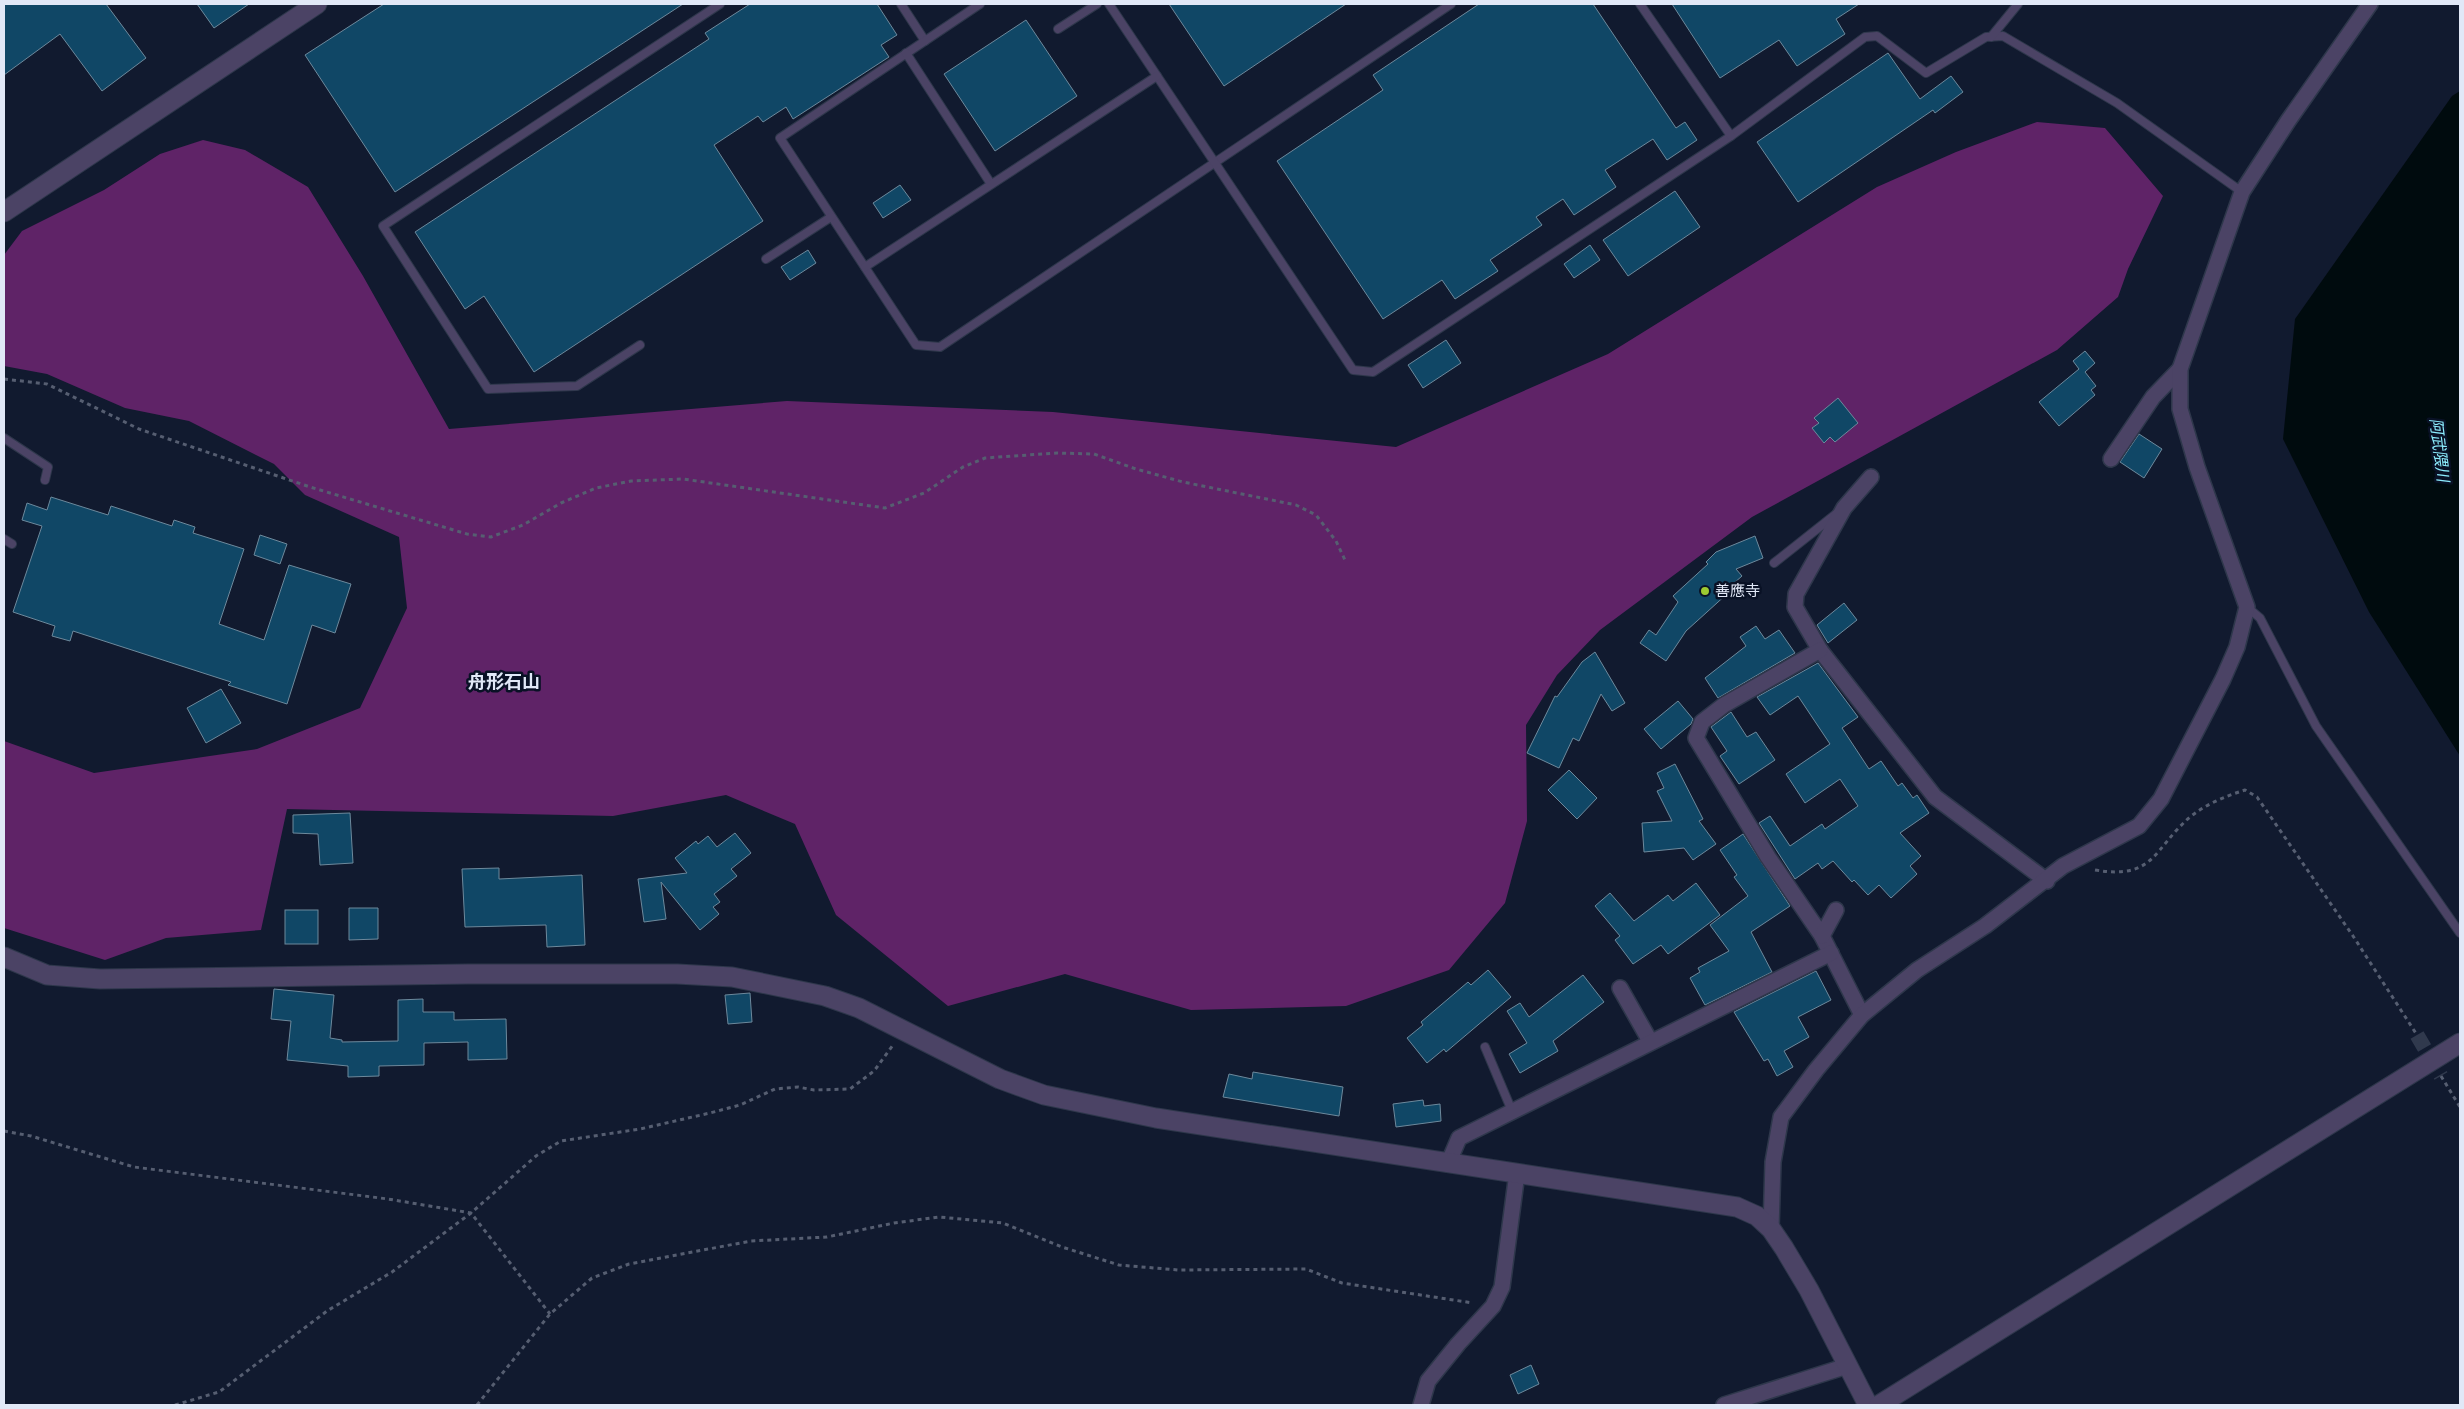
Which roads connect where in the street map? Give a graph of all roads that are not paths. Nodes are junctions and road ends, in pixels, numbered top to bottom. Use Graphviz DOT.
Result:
graph roads {
  1 [pos="317,4"];
  2 [pos="720,4"];
  3 [pos="901,4"];
  4 [pos="980,4"];
  5 [pos="1097,4"];
  6 [pos="1110,4"];
  7 [pos="1451,4"];
  8 [pos="1640,4"];
  9 [pos="2018,4"];
  10 [pos="2370,4"];
  11 [pos="1058,29"];
  12 [pos="1991,37"];
  13 [pos="925,41"];
  14 [pos="906,53"];
  15 [pos="1157,76"];
  16 [pos="1731,136"];
  17 [pos="1214,162"];
  18 [pos="991,184"];
  19 [pos="2242,192"];
  20 [pos="4,212"];
  21 [pos="831,217"];
  22 [pos="766,258"];
  23 [pos="865,267"];
  24 [pos="640,345"];
  25 [pos="2180,369"];
  26 [pos="4,438"];
  27 [pos="2111,458"];
  28 [pos="1871,477"];
  29 [pos="45,480"];
  30 [pos="1844,508"];
  31 [pos="4,539"];
  32 [pos="12,544"];
  33 [pos="1774,563"];
  34 [pos="2247,606"];
  35 [pos="1820,650"];
  36 [pos="2047,881"];
  37 [pos="1836,910"];
  38 [pos="2460,933"];
  39 [pos="1822,936"];
  40 [pos="1831,953"];
  41 [pos="4,957"];
  42 [pos="1620,988"];
  43 [pos="1862,1015"];
  44 [pos="1650,1041"];
  45 [pos="2460,1044"];
  46 [pos="1485,1048"];
  47 [pos="1512,1111"];
  48 [pos="1448,1164"];
  49 [pos="1517,1173"];
  50 [pos="1771,1229"];
  51 [pos="1847,1366"];
  52 [pos="1422,1405"];
  53 [pos="1724,1405"];
  54 [pos="1868,1405"];
  55 [pos="1879,1405"];
  1 -- 20 [label="street"];
  2 -- 24 [label="lane"];
  3 -- 13 [label="lane"];
  4 -- 13 [label="lane"];
  5 -- 11 [label="lane"];
  6 -- 15 [label="lane"];
  7 -- 17 [label="lane"];
  8 -- 16 [label="lane"];
  9 -- 12 [label="lane"];
  10 -- 19 [label="street"];
  12 -- 16 [label="lane"];
  12 -- 19 [label="lane"];
  13 -- 14 [label="lane"];
  14 -- 18 [label="lane"];
  14 -- 21 [label="lane"];
  15 -- 17 [label="lane"];
  15 -- 18 [label="lane"];
  16 -- 17 [label="lane"];
  17 -- 23 [label="lane"];
  18 -- 23 [label="lane"];
  19 -- 25 [label="street"];
  21 -- 22 [label="lane"];
  21 -- 23 [label="lane"];
  25 -- 27 [label="street"];
  25 -- 34 [label="street"];
  26 -- 29 [label="lane"];
  28 -- 30 [label="street"];
  30 -- 33 [label="lane"];
  30 -- 35 [label="street"];
  31 -- 32 [label="lane"];
  34 -- 36 [label="street"];
  34 -- 38 [label="lane"];
  35 -- 36 [label="street"];
  35 -- 39 [label="street"];
  36 -- 43 [label="street"];
  37 -- 39 [label="street"];
  39 -- 40 [label="street"];
  40 -- 43 [label="street"];
  40 -- 44 [label="street"];
  41 -- 48 [label="street"];
  42 -- 44 [label="street"];
  43 -- 50 [label="street"];
  44 -- 47 [label="street"];
  45 -- 55 [label="street"];
  46 -- 47 [label="lane"];
  47 -- 48 [label="street"];
  48 -- 49 [label="street"];
  49 -- 50 [label="street"];
  49 -- 52 [label="street"];
  50 -- 51 [label="street"];
  51 -- 53 [label="street"];
  51 -- 54 [label="street"];
}
